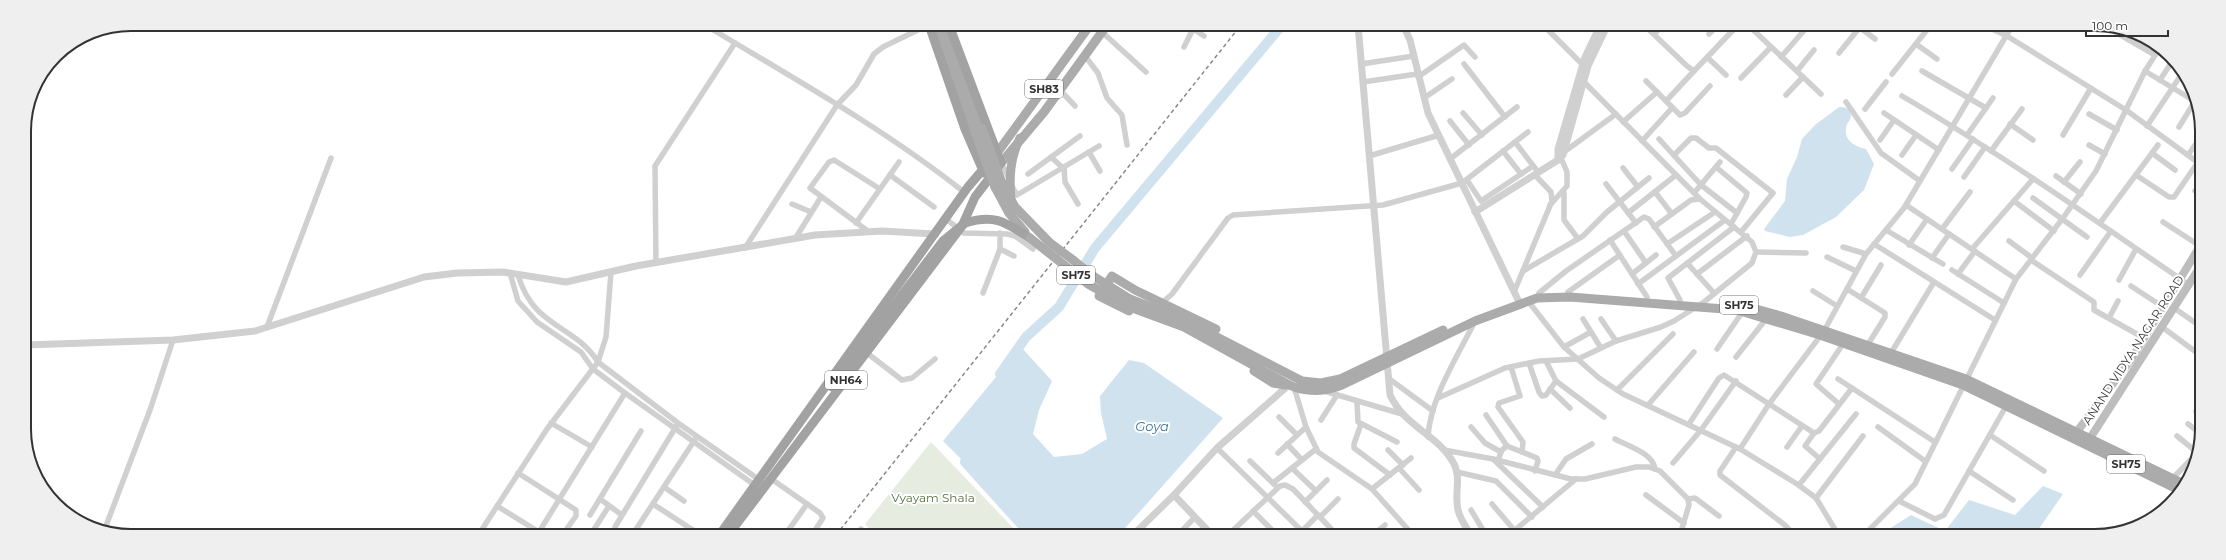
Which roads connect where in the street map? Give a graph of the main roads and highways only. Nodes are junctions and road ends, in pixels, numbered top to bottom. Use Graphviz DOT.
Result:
graph roads {
  1 [pos="931,31"];
  2 [pos="939,31"];
  3 [pos="946,31"];
  4 [pos="950,31"];
  5 [pos="1083,31"];
  6 [pos="1100,31"];
  7 [pos="1101,31"];
  8 [pos="979,130"];
  9 [pos="997,153"];
  10 [pos="1001,163"];
  11 [pos="982,169"];
  12 [pos="987,182"];
  13 [pos="1011,200"];
  14 [pos="1030,238"];
  15 [pos="2195,254"];
  16 [pos="2195,275"];
  17 [pos="1520,299"];
  18 [pos="1128,303"];
  19 [pos="1700,304"];
  20 [pos="1822,333"];
  21 [pos="1386,359"];
  22 [pos="1293,376"];
  23 [pos="1964,382"];
  24 [pos="1291,386"];
  25 [pos="2077,431"];
  26 [pos="2071,439"];
  27 [pos="2088,442"];
  28 [pos="796,445"];
  29 [pos="763,482"];
  30 [pos="2180,482"];
  31 [pos="2176,488"];
  32 [pos="724,529"];
  33 [pos="732,529"];
  1 -- 11 [label="highway"];
  2 -- 8 [label="main road, SH75"];
  3 -- 8 [label="main road, SH75"];
  4 -- 9 [label="highway"];
  5 -- 9 [label="main road, SH83"];
  6 -- 13 [label="main road, bridge"];
  7 -- 10 [label="main road, SH83"];
  8 -- 13 [label="main road, SH75, bridge"];
  8 -- 14 [label="main road, SH75, bridge"];
  9 -- 10 [label="highway"];
  9 -- 11 [label="highway, NH64"];
  10 -- 12 [label="highway, NH64"];
  11 -- 12 [label="highway"];
  11 -- 29 [label="highway, NH64"];
  12 -- 28 [label="highway, NH64"];
  13 -- 18 [label="main road, SH75, bridge"];
  14 -- 18 [label="main road, SH75, bridge"];
  14 -- 28 [label="highway, bridge"];
  15 -- 25 [label="main road, ANAND VIDYA NAGAR ROAD"];
  16 -- 27 [label="main road, ANAND VIDYA NAGAR ROAD"];
  17 -- 19 [label="main road, SH75"];
  17 -- 19 [label="main road, SH75"];
  17 -- 21 [label="main road, SH75"];
  18 -- 22 [label="main road, SH75"];
  18 -- 24 [label="main road, SH75"];
  19 -- 20 [label="main road, SH75"];
  19 -- 20 [label="main road, SH75"];
  20 -- 23 [label="main road, SH75"];
  20 -- 23 [label="main road, SH75"];
  21 -- 22 [label="main road, SH75"];
  21 -- 24 [label="main road, SH75"];
  22 -- 24 [label="main road"];
  23 -- 25 [label="main road, SH75"];
  23 -- 26 [label="main road, SH75"];
  25 -- 26 [label="main road, ANAND VIDYA NAGAR ROAD"];
  25 -- 27 [label="main road, SH75"];
  26 -- 27 [label="main road, SH75"];
  27 -- 30 [label="main road, SH75"];
  27 -- 31 [label="main road, SH75"];
  28 -- 29 [label="highway, NH64"];
  29 -- 32 [label="highway, NH64"];
  29 -- 33 [label="highway, NH64"];
}
